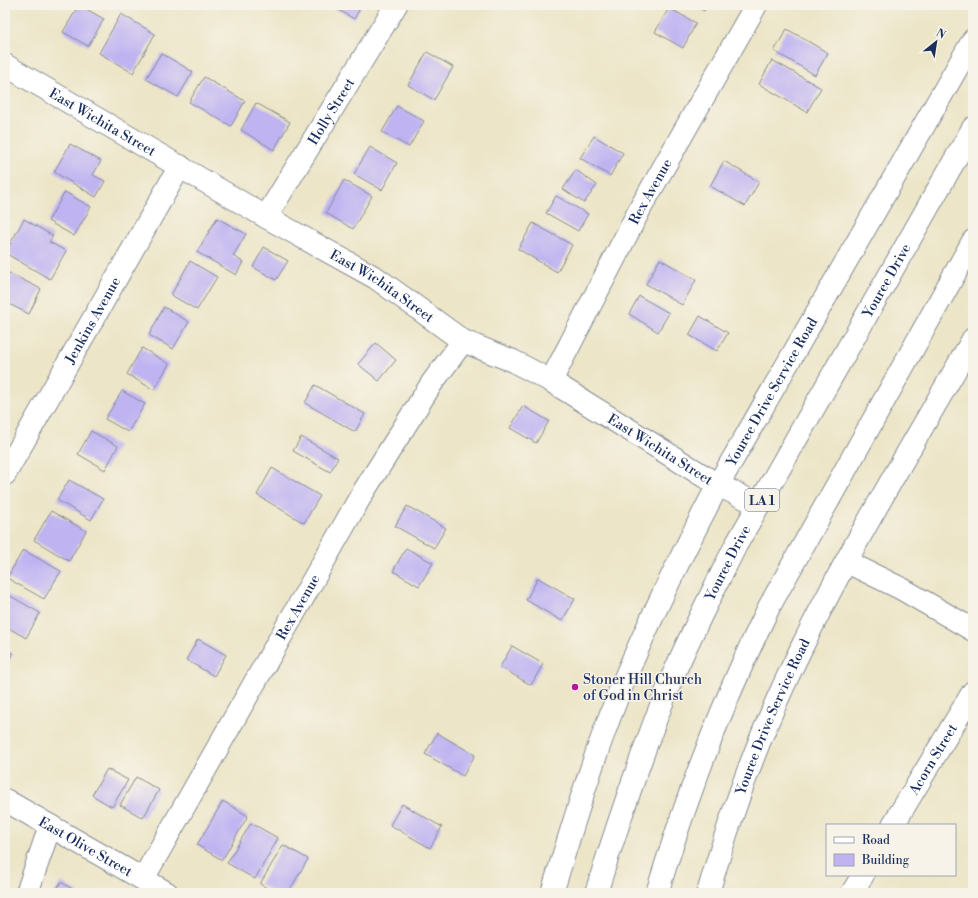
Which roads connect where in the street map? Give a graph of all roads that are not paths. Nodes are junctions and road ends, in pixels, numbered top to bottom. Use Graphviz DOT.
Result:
graph roads {
  1 [pos="396,5"];
  2 [pos="756,5"];
  3 [pos="973,40"];
  4 [pos="5,65"];
  5 [pos="973,128"];
  6 [pos="180,166"];
  7 [pos="266,217"];
  8 [pos="973,241"];
  9 [pos="973,340"];
  10 [pos="463,341"];
  11 [pos="551,381"];
  12 [pos="5,474"];
  13 [pos="718,485"];
  14 [pos="759,505"];
  15 [pos="847,562"];
  16 [pos="973,630"];
  17 [pos="973,692"];
  18 [pos="5,800"];
  19 [pos="894,824"];
  20 [pos="50,826"];
  21 [pos="862,876"];
  22 [pos="143,879"];
  23 [pos="27,893"];
  24 [pos="167,893"];
  25 [pos="552,893"];
  26 [pos="596,893"];
  27 [pos="657,893"];
  28 [pos="708,893"];
  29 [pos="852,893"];
  1 -- 7 [label="street, Holly Street"];
  2 -- 11 [label="street, Rex Avenue"];
  3 -- 13 [label="street, Youree Drive Service Road"];
  4 -- 6 [label="street, East Wichita Street"];
  5 -- 14 [label="street, Youree Drive / LA 1"];
  6 -- 7 [label="street, East Wichita Street"];
  6 -- 12 [label="street, Jenkins Avenue"];
  7 -- 10 [label="street, East Wichita Street"];
  8 -- 27 [label="street"];
  9 -- 15 [label="street, Youree Drive Service Road"];
  10 -- 11 [label="street, East Wichita Street"];
  10 -- 22 [label="street, Rex Avenue"];
  11 -- 13 [label="street, East Wichita Street"];
  13 -- 14 [label="street, East Wichita Street"];
  13 -- 25 [label="street, Youree Drive Service Road"];
  14 -- 26 [label="street, Youree Drive / LA 1"];
  15 -- 16 [label="street"];
  15 -- 28 [label="street, Youree Drive Service Road"];
  17 -- 19 [label="street, Acorn Street"];
  18 -- 20 [label="street, East Olive Street"];
  20 -- 22 [label="street, East Olive Street"];
  20 -- 23 [label="street"];
  21 -- 29 [label="street"];
  22 -- 24 [label="street, East Olive Street"];
}
